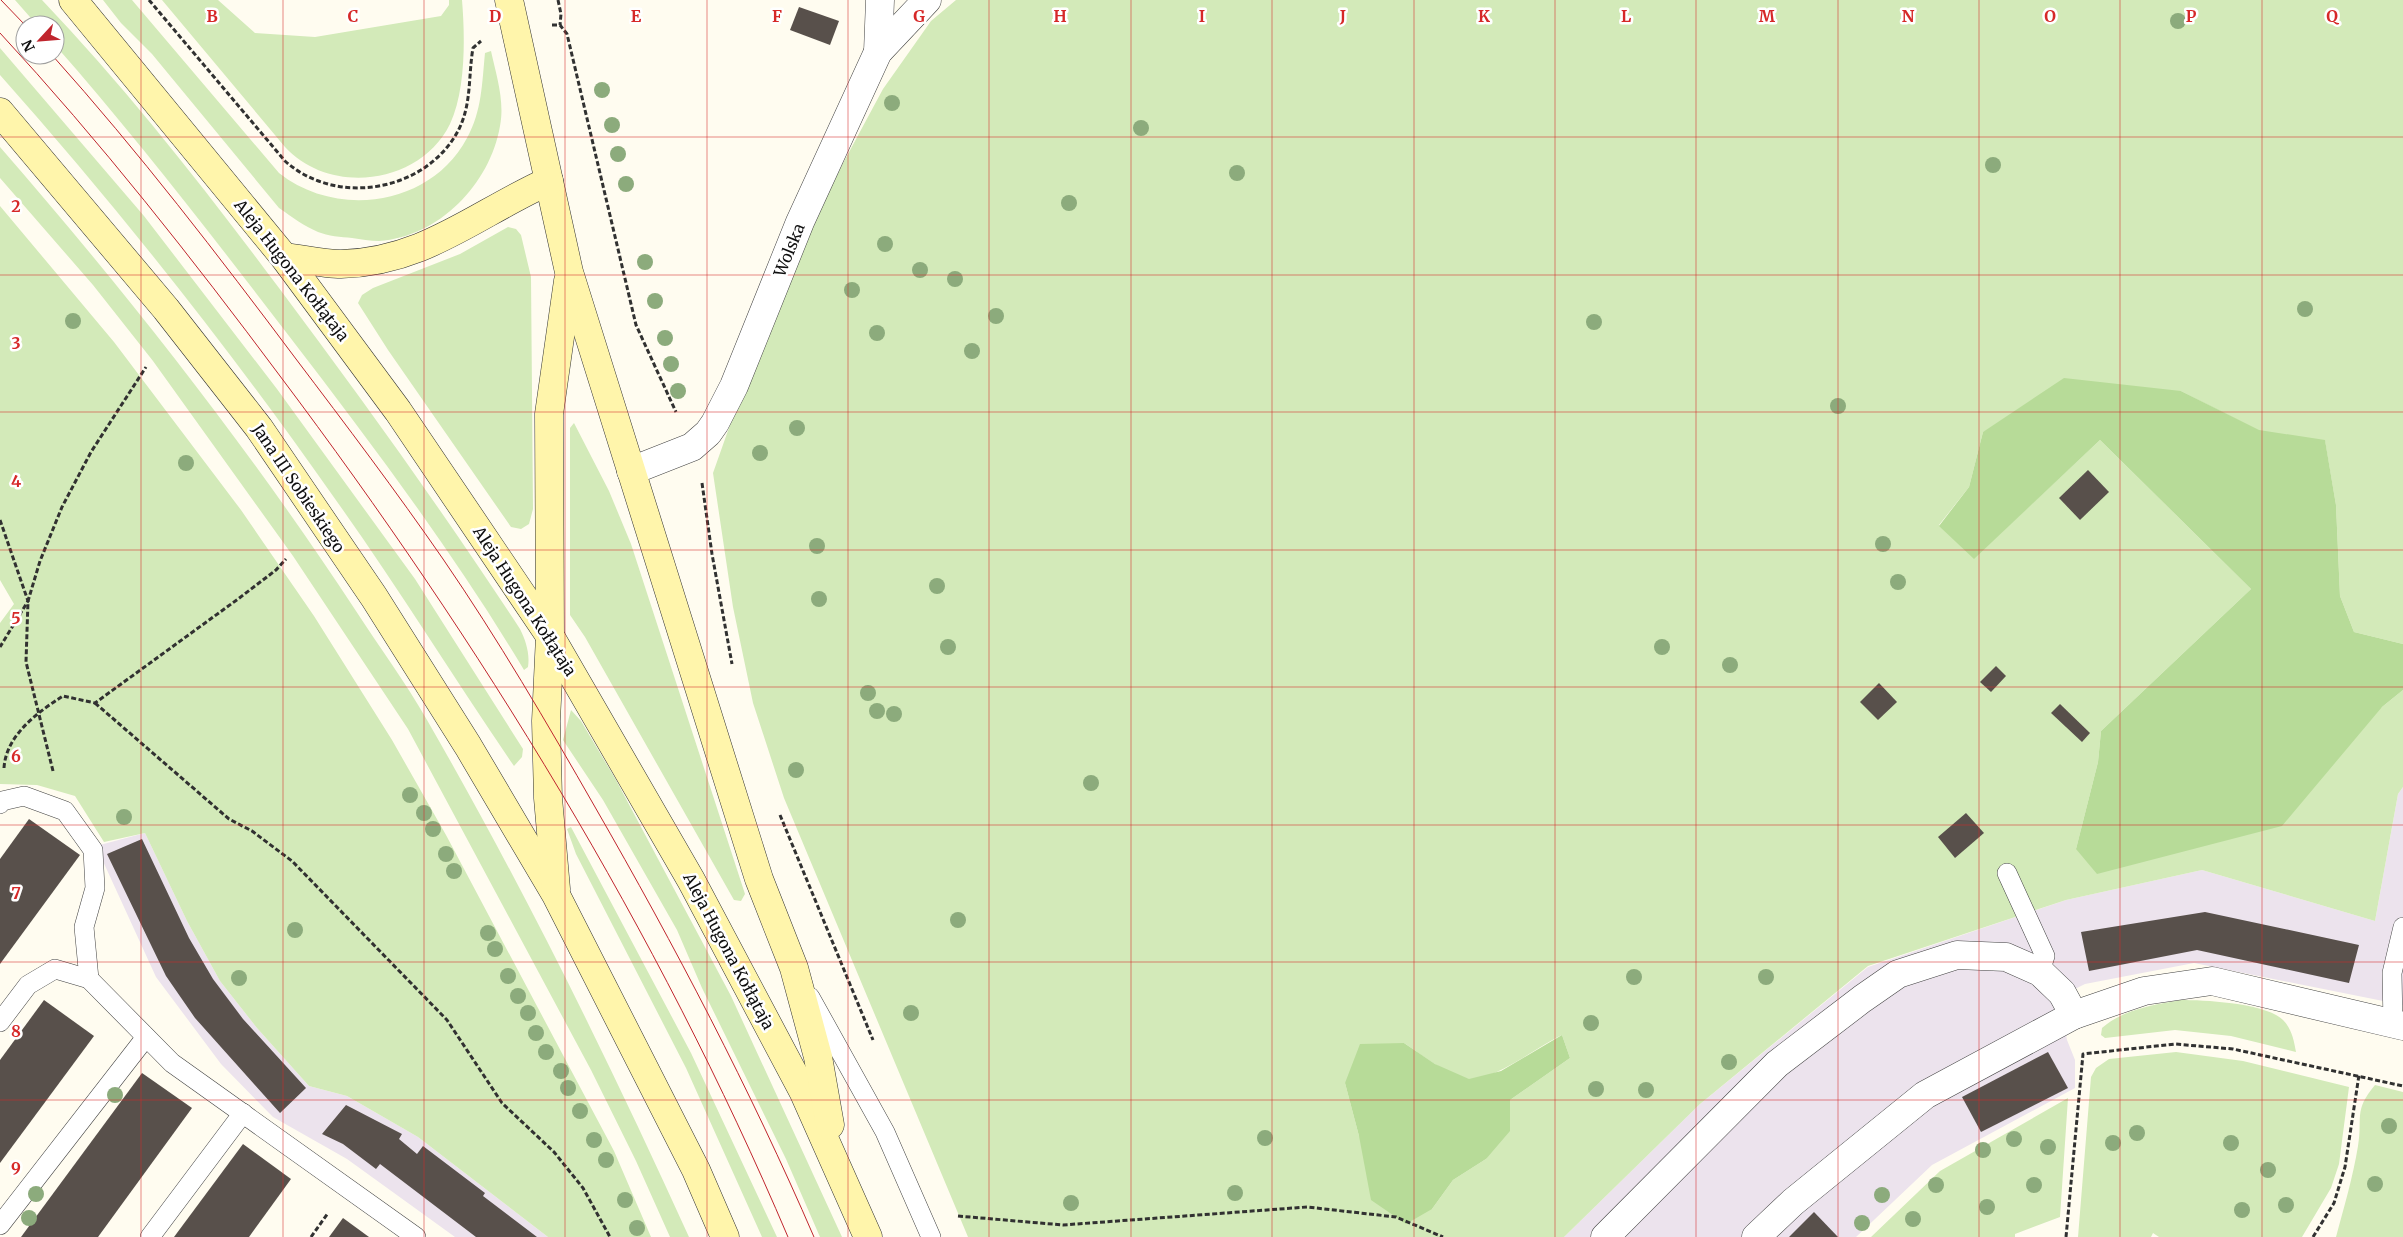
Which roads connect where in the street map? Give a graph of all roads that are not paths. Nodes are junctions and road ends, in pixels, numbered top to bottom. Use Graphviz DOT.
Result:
graph roads {
  1 [pos="74,0"];
  2 [pos="508,0"];
  3 [pos="880,0"];
  4 [pos="926,0"];
  5 [pos="878,52"];
  6 [pos="0,112"];
  7 [pos="549,180"];
  8 [pos="284,257"];
  9 [pos="569,272"];
  10 [pos="630,471"];
  11 [pos="550,636"];
  12 [pos="1,803"];
  13 [pos="2007,873"];
  14 [pos="556,895"];
  15 [pos="2403,928"];
  16 [pos="794,968"];
  17 [pos="2040,972"];
  18 [pos="89,979"];
  19 [pos="2074,1015"];
  20 [pos="0,1022"];
  21 [pos="2398,1025"];
  22 [pos="146,1037"];
  23 [pos="243,1113"];
  24 [pos="838,1169"];
  25 [pos="0,1225"];
  26 [pos="150,1237"];
  27 [pos="416,1237"];
  28 [pos="725,1237"];
  29 [pos="868,1237"];
  30 [pos="931,1237"];
  31 [pos="1605,1237"];
  32 [pos="1756,1237"];
  1 -- 8 [label="main road, Aleja Hugona Kołłątaja"];
  2 -- 7 [label="main road"];
  3 -- 5 [label="street"];
  4 -- 5 [label="street, Wolska"];
  5 -- 10 [label="street, Wolska"];
  6 -- 14 [label="main road, Jana III Sobieskiego"];
  7 -- 8 [label="main road"];
  7 -- 9 [label="main road"];
  8 -- 11 [label="main road, Aleja Hugona Kołłątaja"];
  9 -- 10 [label="main road"];
  9 -- 11 [label="main road"];
  10 -- 16 [label="main road"];
  11 -- 14 [label="main road"];
  11 -- 24 [label="main road, Aleja Hugona Kołłątaja"];
  12 -- 18 [label="lane"];
  13 -- 17 [label="lane"];
  14 -- 28 [label="main road"];
  15 -- 21 [label="lane"];
  16 -- 24 [label="main road"];
  16 -- 30 [label="lane"];
  17 -- 19 [label="street"];
  17 -- 31 [label="street"];
  18 -- 20 [label="lane"];
  18 -- 22 [label="lane"];
  19 -- 21 [label="street"];
  19 -- 32 [label="street"];
  22 -- 23 [label="lane"];
  22 -- 25 [label="lane"];
  23 -- 26 [label="lane"];
  23 -- 27 [label="lane"];
  24 -- 29 [label="main road, Aleja Hugona Kołłątaja"];
}
